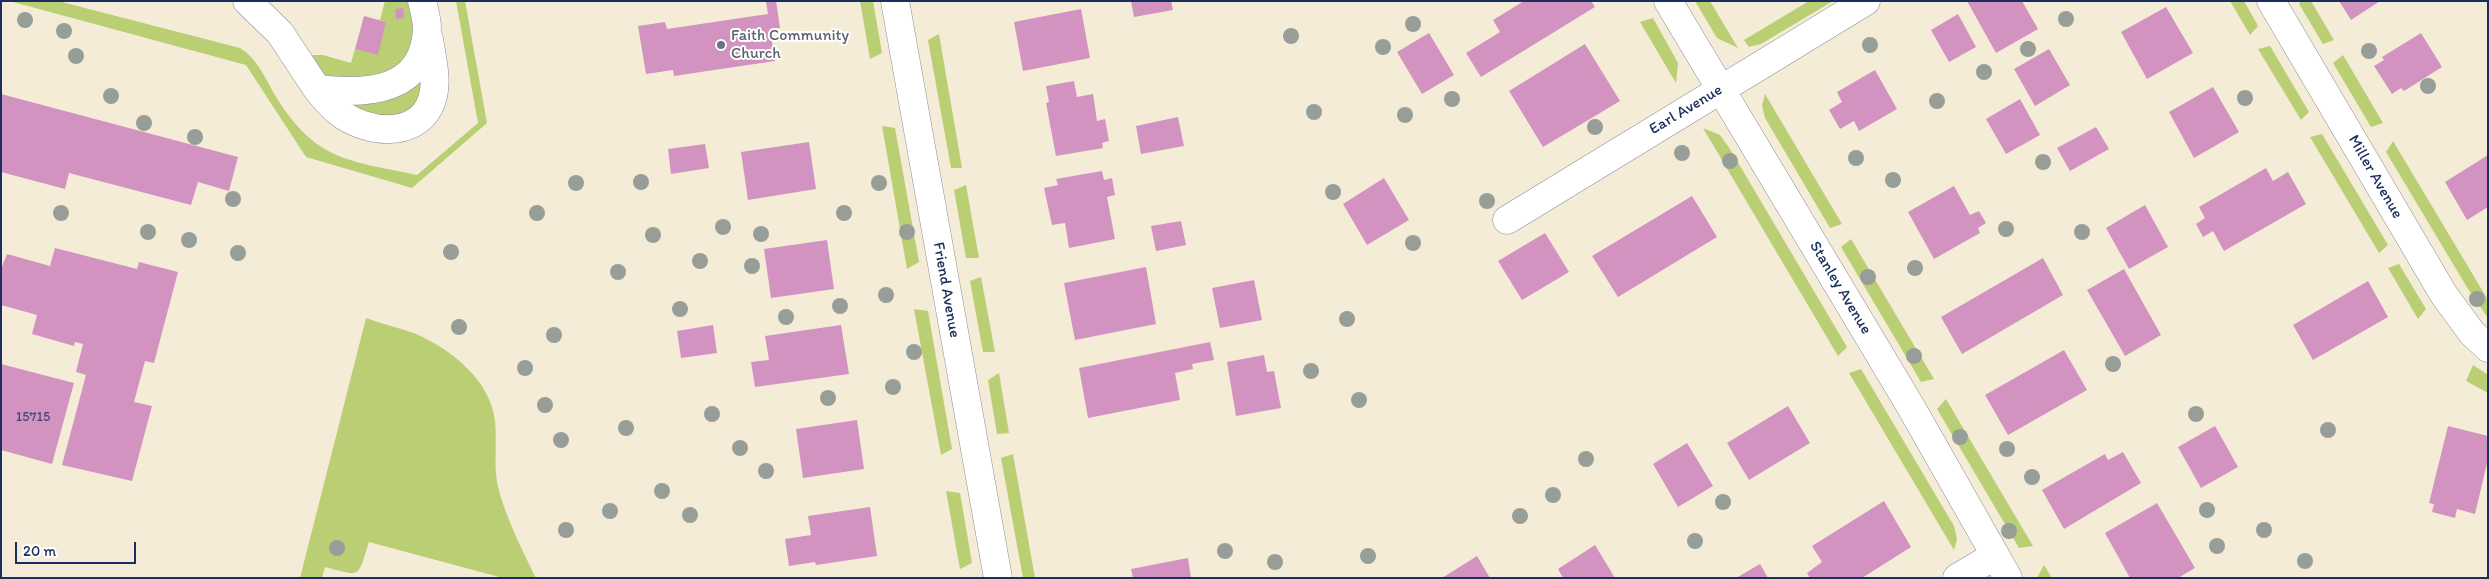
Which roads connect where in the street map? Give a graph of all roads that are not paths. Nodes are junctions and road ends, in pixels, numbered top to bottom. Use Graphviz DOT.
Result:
graph roads {
  1 [pos="247,1"];
  2 [pos="895,1"];
  3 [pos="1668,1"];
  4 [pos="1866,1"];
  5 [pos="2271,1"];
  6 [pos="425,14"];
  7 [pos="317,89"];
  8 [pos="1720,89"];
  9 [pos="1507,220"];
  10 [pos="2488,348"];
  11 [pos="2001,567"];
  12 [pos="998,578"];
  13 [pos="1957,578"];
  1 -- 7 [label="street"];
  2 -- 12 [label="street, Friend Avenue"];
  3 -- 8 [label="street, Stanley Avenue"];
  4 -- 8 [label="street, Earl Avenue"];
  5 -- 10 [label="street, Miller Avenue"];
  6 -- 7 [label="street"];
  6 -- 7 [label="street"];
  8 -- 9 [label="street, Earl Avenue"];
  8 -- 11 [label="street, Stanley Avenue"];
  11 -- 13 [label="street"];
}
